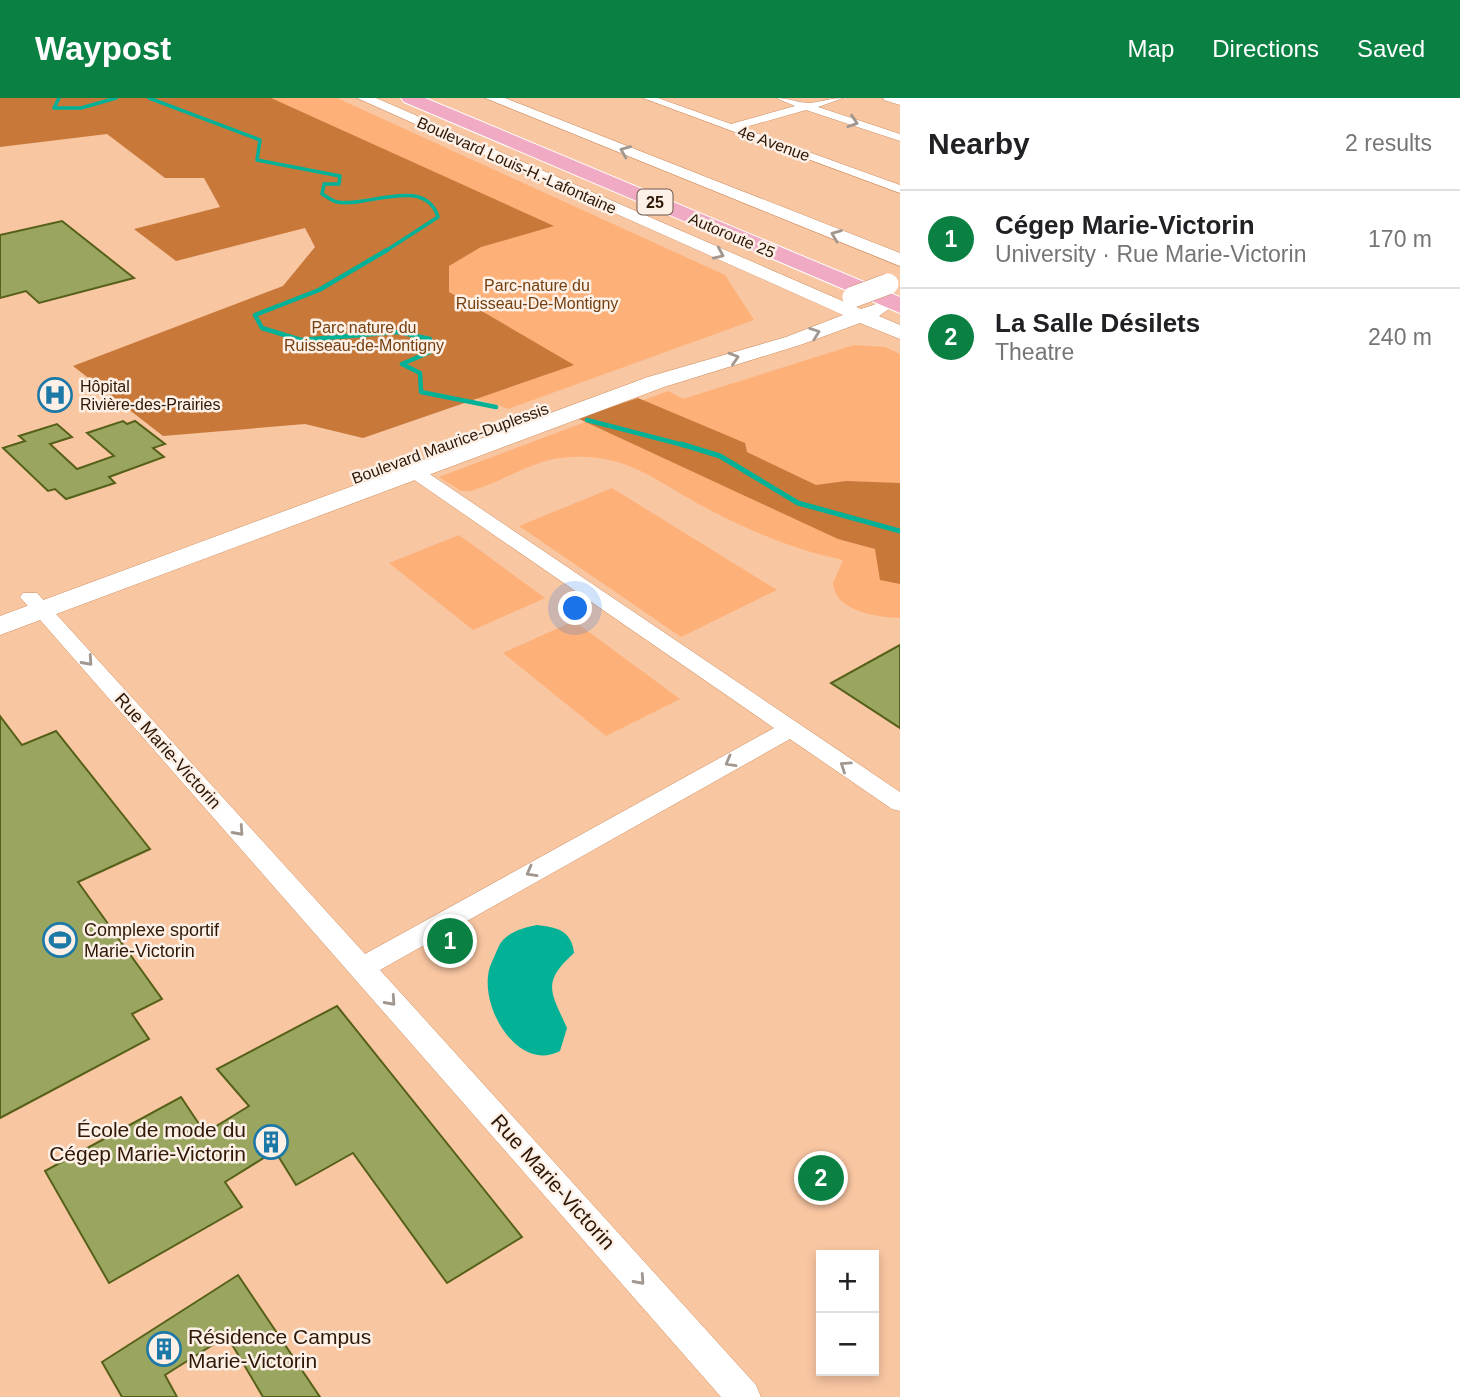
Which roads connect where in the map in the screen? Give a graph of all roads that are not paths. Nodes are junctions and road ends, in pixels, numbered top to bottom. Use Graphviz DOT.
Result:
graph roads {
  1 [pos="364,98"];
  2 [pos="410,98"];
  3 [pos="435,98"];
  4 [pos="492,98"];
  5 [pos="649,98"];
  6 [pos="781,98"];
  7 [pos="838,98"];
  8 [pos="888,98"];
  9 [pos="900,102"];
  10 [pos="807,106"];
  11 [pos="730,128"];
  12 [pos="900,138"];
  13 [pos="900,189"];
  14 [pos="699,208"];
  15 [pos="900,260"];
  16 [pos="900,279"];
  17 [pos="900,292"];
  18 [pos="833,304"];
  19 [pos="879,306"];
  20 [pos="900,333"];
  21 [pos="407,467"];
  22 [pos="36,604"];
  23 [pos="0,608"];
  24 [pos="0,626"];
  25 [pos="790,729"];
  26 [pos="900,803"];
  27 [pos="362,968"];
  28 [pos="744,1397"];
  1 -- 18 [label="main road, Boulevard Louis-H.-Lafontaine, one-way"];
  2 -- 19 [label="highway, Autoroute 25 / 25"];
  3 -- 14 [label="highway, Autoroute 25 / 25"];
  15 -- 4 [label="main road, one-way"];
  5 -- 11 [label="street, 4e Avenue"];
  6 -- 10 [label="street"];
  7 -- 10 [label="street"];
  8 -- 9 [label="street"];
  10 -- 11 [label="street"];
  10 -- 12 [label="street, one-way"];
  11 -- 13 [label="street, 4e Avenue"];
  14 -- 16 [label="highway"];
  14 -- 17 [label="highway, Autoroute 25 / 25"];
  16 -- 19 [label="main road, Boulevard Maurice-Duplessis, bridge"];
  18 -- 19 [label="main road, Boulevard Louis-H.-Lafontaine"];
  18 -- 21 [label="main road, Boulevard Maurice-Duplessis"];
  19 -- 20 [label="main road, Boulevard Louis-H.-Lafontaine"];
  21 -- 19 [label="main road, Boulevard Maurice-Duplessis, one-way"];
  21 -- 22 [label="main road, Boulevard Maurice-Duplessis"];
  21 -- 25 [label="street"];
  22 -- 23 [label="main road, Boulevard Maurice-Duplessis"];
  22 -- 24 [label="main road, Boulevard Maurice-Duplessis"];
  22 -- 27 [label="street, Rue Marie-Victorin, one-way"];
  26 -- 25 [label="street, one-way"];
  25 -- 27 [label="street, one-way"];
  27 -- 28 [label="street, Rue Marie-Victorin, one-way"];
}
